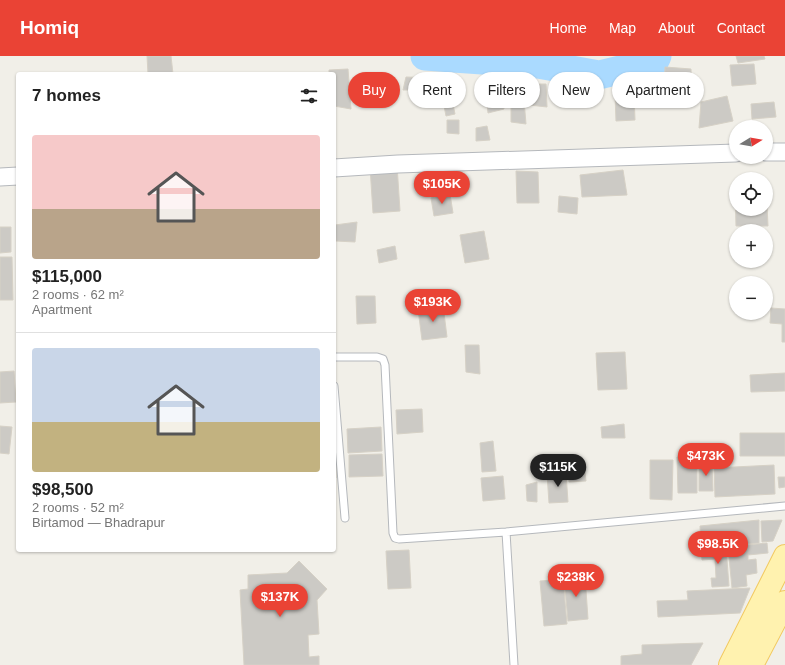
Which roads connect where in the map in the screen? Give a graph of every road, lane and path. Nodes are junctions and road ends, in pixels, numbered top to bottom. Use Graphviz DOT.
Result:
graph roads {
  1 [pos="773,152"];
  2 [pos="785,152"];
  3 [pos="729,153"];
  4 [pos="336,168"];
  5 [pos="16,176"];
  6 [pos="0,177"];
  7 [pos="336,357"];
  8 [pos="336,410"];
  9 [pos="785,506"];
  10 [pos="345,518"];
  11 [pos="506,532"];
  12 [pos="785,556"];
  13 [pos="785,602"];
  14 [pos="763,621"];
  15 [pos="514,665"];
  16 [pos="730,665"];
  17 [pos="752,665"];
  1 -- 2 [label="street"];
  3 -- 4 [label="street"];
  5 -- 6 [label="street"];
  7 -- 11 [label="lane"];
  8 -- 10 [label="lane"];
  9 -- 11 [label="lane"];
  11 -- 15 [label="lane"];
  12 -- 14 [label="main road"];
  13 -- 14 [label="main road"];
  14 -- 16 [label="main road"];
  14 -- 17 [label="main road"];
}
